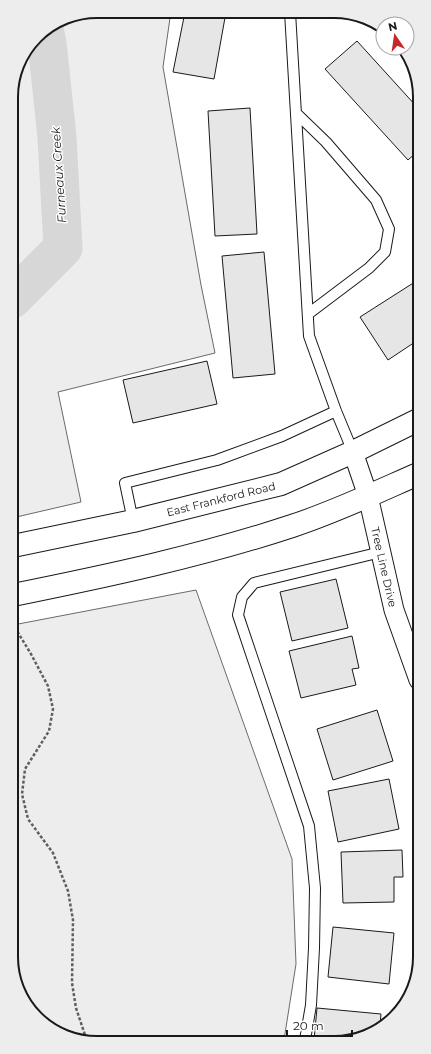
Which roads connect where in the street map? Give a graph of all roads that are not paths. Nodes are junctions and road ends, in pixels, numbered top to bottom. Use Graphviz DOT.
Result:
graph roads {
  1 [pos="290,18"];
  2 [pos="296,113"];
  3 [pos="308,314"];
  4 [pos="336,411"];
  5 [pos="413,422"];
  6 [pos="353,452"];
  7 [pos="413,476"];
  8 [pos="368,496"];
  9 [pos="133,521"];
  10 [pos="22,544"];
  11 [pos="381,552"];
  12 [pos="18,594"];
  13 [pos="413,663"];
  14 [pos="306,1036"];
  1 -- 2 [label="lane"];
  2 -- 3 [label="lane"];
  2 -- 3 [label="lane"];
  3 -- 4 [label="lane"];
  4 -- 6 [label="lane"];
  4 -- 9 [label="lane"];
  5 -- 6 [label="main road, East Frankford Road"];
  6 -- 8 [label="street, Tree Line Drive"];
  6 -- 9 [label="main road, East Frankford Road"];
  7 -- 8 [label="main road"];
  8 -- 11 [label="street, Tree Line Drive"];
  8 -- 12 [label="main road"];
  9 -- 10 [label="main road, East Frankford Road"];
  11 -- 13 [label="street, Tree Line Drive"];
  11 -- 14 [label="lane"];
}
